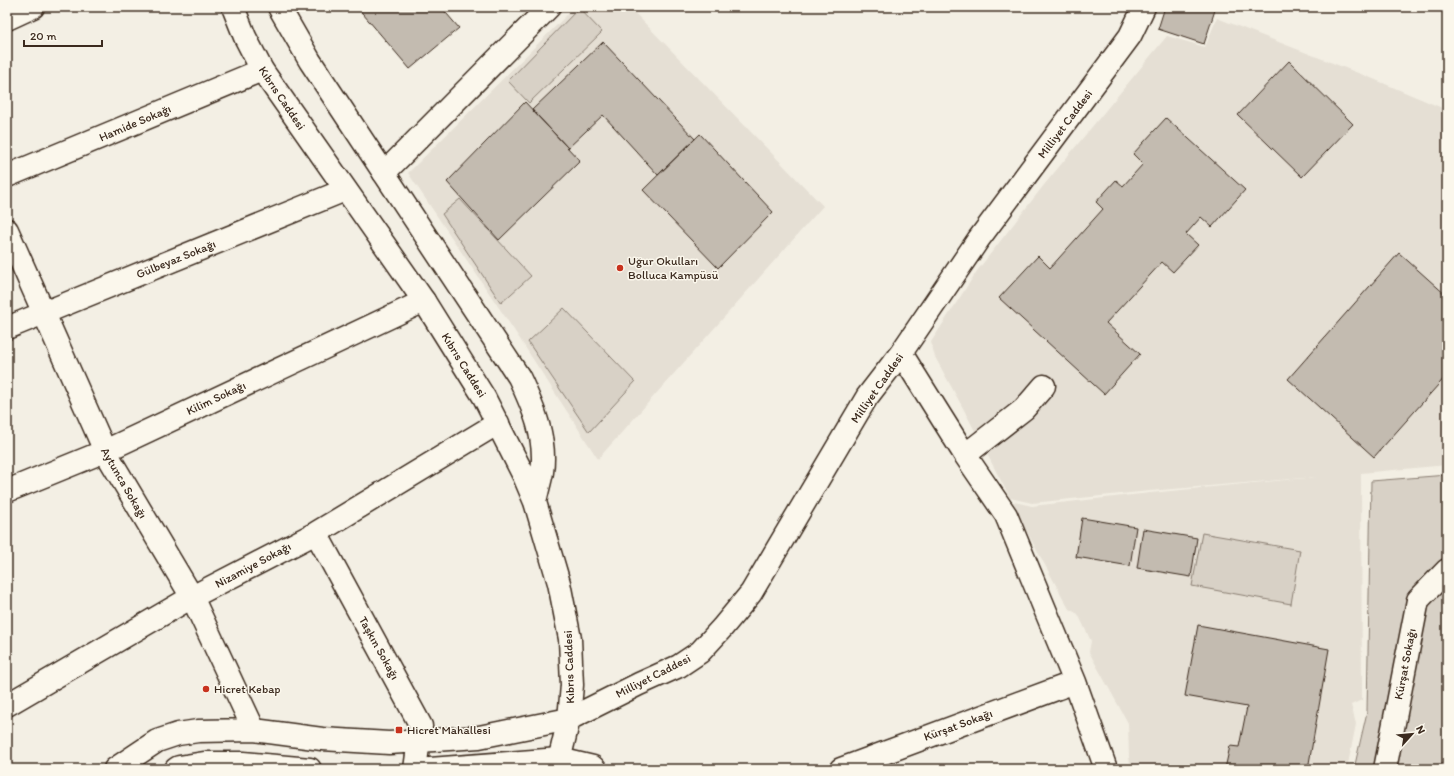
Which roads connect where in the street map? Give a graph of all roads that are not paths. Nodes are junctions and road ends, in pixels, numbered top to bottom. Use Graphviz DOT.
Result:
graph roads {
  1 [pos="33,7"];
  2 [pos="233,7"];
  3 [pos="279,7"];
  4 [pos="549,7"];
  5 [pos="1144,7"];
  6 [pos="7,19"];
  7 [pos="262,70"];
  8 [pos="384,173"];
  9 [pos="7,176"];
  10 [pos="345,190"];
  11 [pos="7,230"];
  12 [pos="424,300"];
  13 [pos="44,313"];
  14 [pos="7,328"];
  15 [pos="901,354"];
  16 [pos="1044,386"];
  17 [pos="498,424"];
  18 [pos="105,451"];
  19 [pos="965,455"];
  20 [pos="7,491"];
  21 [pos="535,502"];
  22 [pos="316,533"];
  23 [pos="1447,570"];
  24 [pos="192,597"];
  25 [pos="1075,682"];
  26 [pos="7,705"];
  27 [pos="569,719"];
  28 [pos="254,730"];
  29 [pos="178,734"];
  30 [pos="420,740"];
  31 [pos="558,764"];
  32 [pos="178,768"];
  33 [pos="115,769"];
  34 [pos="310,769"];
  35 [pos="415,769"];
  36 [pos="430,769"];
  37 [pos="595,769"];
  38 [pos="841,769"];
  39 [pos="1106,769"];
  40 [pos="1385,769"];
  1 -- 6 [label="street"];
  2 -- 7 [label="street, Kıbrıs Caddesi"];
  3 -- 8 [label="street"];
  4 -- 8 [label="street"];
  5 -- 15 [label="street, Milliyet Caddesi"];
  7 -- 9 [label="street, Hamide Sokağı"];
  7 -- 10 [label="street, Kıbrıs Caddesi"];
  8 -- 21 [label="street"];
  10 -- 12 [label="street, Kıbrıs Caddesi"];
  10 -- 13 [label="street, Gülbeyaz Sokağı"];
  11 -- 13 [label="street, Aytunca Sokağı"];
  12 -- 17 [label="street, Kıbrıs Caddesi"];
  12 -- 18 [label="street, Kilim Sokağı"];
  13 -- 14 [label="street, Gülbeyaz Sokağı"];
  13 -- 18 [label="street, Aytunca Sokağı"];
  15 -- 19 [label="street"];
  15 -- 27 [label="street, Milliyet Caddesi"];
  16 -- 19 [label="street"];
  17 -- 21 [label="street, Kıbrıs Caddesi"];
  17 -- 22 [label="street, Nizamiye Sokağı"];
  18 -- 20 [label="street, Kilim Sokağı"];
  18 -- 24 [label="street, Aytunca Sokağı"];
  19 -- 25 [label="street"];
  21 -- 27 [label="street, Kıbrıs Caddesi"];
  22 -- 24 [label="street, Nizamiye Sokağı"];
  22 -- 30 [label="street, Taşkın Sokağı"];
  23 -- 40 [label="street, Kürşat Sokağı"];
  24 -- 26 [label="street, Nizamiye Sokağı"];
  24 -- 28 [label="street, Aytunca Sokağı"];
  25 -- 38 [label="street, Kürşat Sokağı"];
  25 -- 39 [label="street"];
  27 -- 30 [label="street, Milliyet Caddesi"];
  27 -- 31 [label="street, Kıbrıs Caddesi"];
  28 -- 29 [label="street, Milliyet Caddesi"];
  28 -- 30 [label="street, Milliyet Caddesi"];
  29 -- 32 [label="street"];
  29 -- 33 [label="street, Milliyet Caddesi"];
  30 -- 35 [label="street, Taşkın Sokağı"];
  31 -- 36 [label="street"];
  31 -- 37 [label="street"];
  32 -- 34 [label="street"];
}
